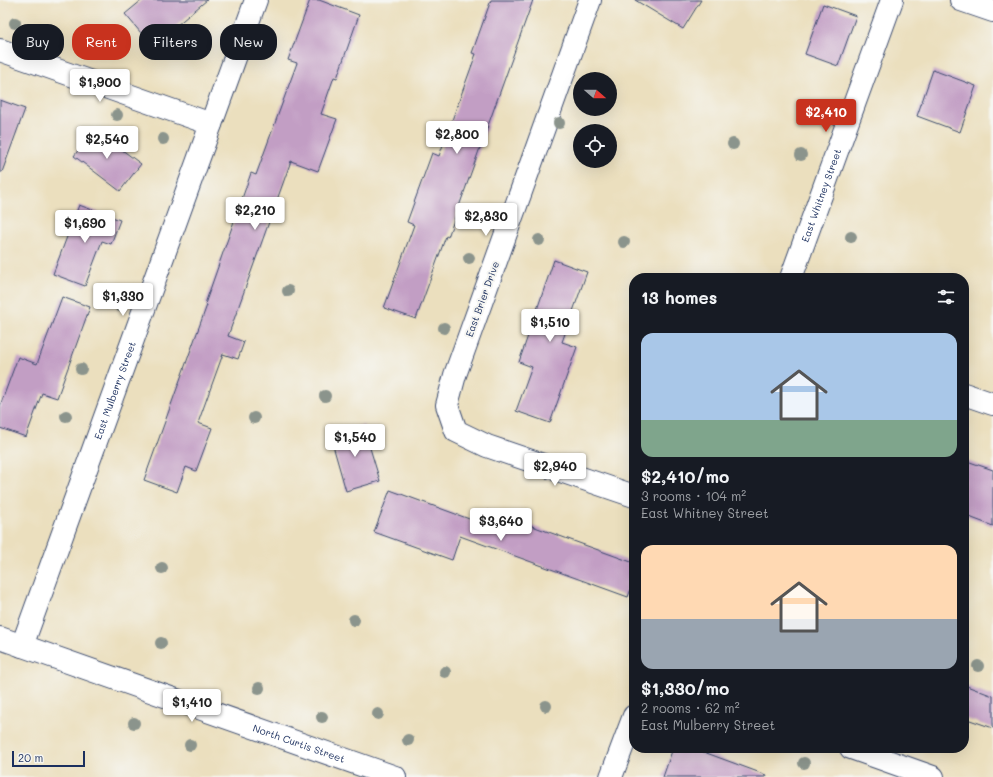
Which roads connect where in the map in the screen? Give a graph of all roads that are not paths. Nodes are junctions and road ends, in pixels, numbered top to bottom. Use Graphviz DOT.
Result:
graph roads {
  1 [pos="256,0"];
  2 [pos="590,0"];
  3 [pos="892,0"];
  4 [pos="961,0"];
  5 [pos="993,12"];
  6 [pos="0,50"];
  7 [pos="211,124"];
  8 [pos="794,273"];
  9 [pos="969,396"];
  10 [pos="993,404"];
  11 [pos="629,494"];
  12 [pos="0,638"];
  13 [pos="22,646"];
  14 [pos="629,729"];
  15 [pos="865,753"];
  16 [pos="395,777"];
  17 [pos="611,777"];
  18 [pos="933,777"];
  1 -- 7 [label="street, East Mulberry Street"];
  2 -- 11 [label="street, East Brier Drive"];
  3 -- 8 [label="street, East Whitney Street"];
  4 -- 5 [label="street"];
  6 -- 7 [label="street"];
  7 -- 13 [label="street, East Mulberry Street"];
  9 -- 10 [label="street"];
  12 -- 13 [label="street, North Curtis Street"];
  13 -- 16 [label="street, North Curtis Street"];
  14 -- 17 [label="street"];
  15 -- 18 [label="street"];
}
